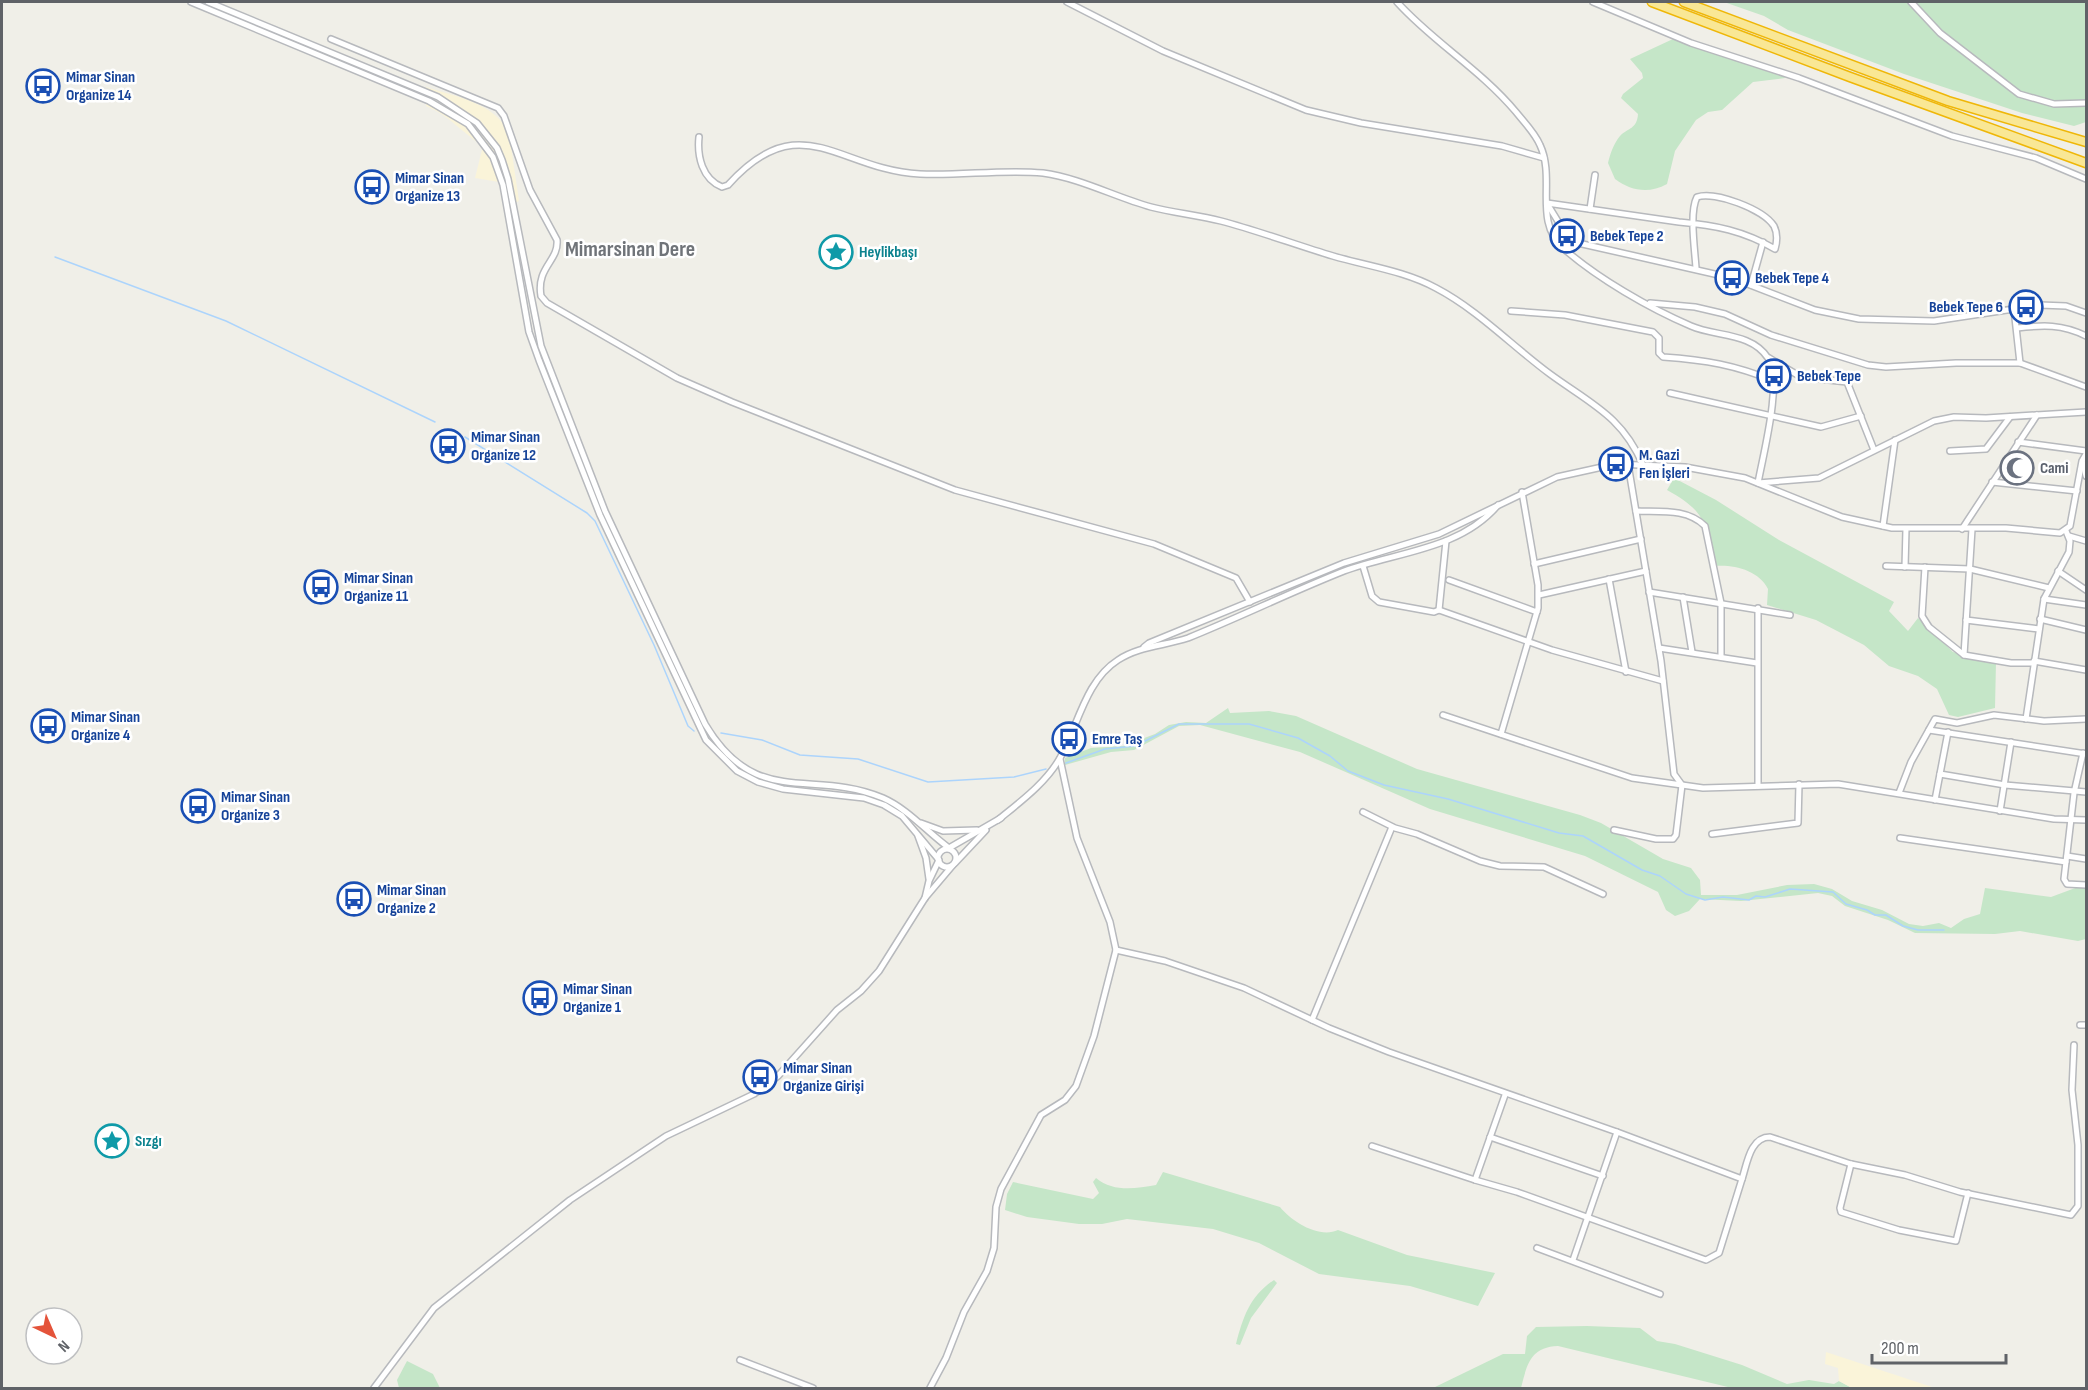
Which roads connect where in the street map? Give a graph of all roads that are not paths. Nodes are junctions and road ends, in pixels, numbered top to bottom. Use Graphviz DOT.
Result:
graph roads {
  1 [pos="191,2"];
  2 [pos="208,2"];
  3 [pos="1067,2"];
  4 [pos="1397,2"];
  5 [pos="1593,2"];
  6 [pos="1652,2"];
  7 [pos="1684,2"];
  8 [pos="1911,2"];
  9 [pos="331,39"];
  10 [pos="2086,103"];
  11 [pos="699,137"];
  12 [pos="2086,142"];
  13 [pos="1544,158"];
  14 [pos="2086,164"];
  15 [pos="1596,175"];
  16 [pos="2086,179"];
  17 [pos="1547,203"];
  18 [pos="1590,209"];
  19 [pos="1694,223"];
  20 [pos="1762,242"];
  21 [pos="1696,268"];
  22 [pos="1751,285"];
  23 [pos="1647,303"];
  24 [pos="2014,309"];
  25 [pos="1510,311"];
  26 [pos="2086,313"];
  27 [pos="2017,328"];
  28 [pos="2086,336"];
  29 [pos="1768,358"];
  30 [pos="2020,363"];
  31 [pos="1774,381"];
  32 [pos="2086,387"];
  33 [pos="1670,393"];
  34 [pos="2086,412"];
  35 [pos="1769,414"];
  36 [pos="2037,415"];
  37 [pos="1861,416"];
  38 [pos="2010,417"];
  39 [pos="1895,440"];
  40 [pos="2018,442"];
  41 [pos="1874,450"];
  42 [pos="1950,452"];
  43 [pos="2086,452"];
  44 [pos="2082,461"];
  45 [pos="1628,464"];
  46 [pos="1643,465"];
  47 [pos="2086,476"];
  48 [pos="1992,482"];
  49 [pos="1758,483"];
  50 [pos="2077,491"];
  51 [pos="1522,492"];
  52 [pos="1499,504"];
  53 [pos="1636,511"];
  54 [pos="1883,526"];
  55 [pos="1906,528"];
  56 [pos="1962,529"];
  57 [pos="1972,529"];
  58 [pos="2068,533"];
  59 [pos="2086,538"];
  60 [pos="1641,539"];
  61 [pos="1446,541"];
  62 [pos="1534,564"];
  63 [pos="1363,566"];
  64 [pos="1886,566"];
  65 [pos="1905,567"];
  66 [pos="1925,567"];
  67 [pos="1970,569"];
  68 [pos="1646,571"];
  69 [pos="2058,571"];
  70 [pos="1609,579"];
  71 [pos="1449,580"];
  72 [pos="2049,588"];
  73 [pos="2086,590"];
  74 [pos="1649,592"];
  75 [pos="1539,595"];
  76 [pos="1683,597"];
  77 [pos="2044,599"];
  78 [pos="1250,602"];
  79 [pos="1721,603"];
  80 [pos="2086,605"];
  81 [pos="1758,608"];
  82 [pos="1439,610"];
  83 [pos="1538,612"];
  84 [pos="1791,615"];
  85 [pos="2040,619"];
  86 [pos="1966,620"];
  87 [pos="2039,629"];
  88 [pos="2086,630"];
  89 [pos="1530,643"];
  90 [pos="1144,647"];
  91 [pos="1659,648"];
  92 [pos="1692,652"];
  93 [pos="1964,655"];
  94 [pos="1721,657"];
  95 [pos="2034,662"];
  96 [pos="1757,663"];
  97 [pos="2086,670"];
  98 [pos="1626,672"];
  99 [pos="1663,681"];
  100 [pos="1443,715"];
  101 [pos="2026,719"];
  102 [pos="2086,719"];
  103 [pos="1929,730"];
  104 [pos="1948,732"];
  105 [pos="1501,734"];
  106 [pos="2011,742"];
  107 [pos="2085,754"];
  108 [pos="1060,759"];
  109 [pos="2084,764"];
  110 [pos="1940,774"];
  111 [pos="1799,784"];
  112 [pos="2005,784"];
  113 [pos="1682,785"];
  114 [pos="1758,786"];
  115 [pos="2086,792"];
  116 [pos="2074,793"];
  117 [pos="1899,794"];
  118 [pos="1935,800"];
  119 [pos="2000,811"];
  120 [pos="1363,812"];
  121 [pos="1001,818"];
  122 [pos="2071,819"];
  123 [pos="2086,820"];
  124 [pos="917,821"];
  125 [pos="1392,827"];
  126 [pos="981,829"];
  127 [pos="1614,830"];
  128 [pos="916,831"];
  129 [pos="1712,834"];
  130 [pos="1900,838"];
  131 [pos="949,848"];
  132 [pos="2067,859"];
  133 [pos="939,860"];
  134 [pos="2086,860"];
  135 [pos="954,864"];
  136 [pos="929,880"];
  137 [pos="2086,885"];
  138 [pos="1604,894"];
  139 [pos="925,898"];
  140 [pos="1116,950"];
  141 [pos="1312,1020"];
  142 [pos="2074,1045"];
  143 [pos="1505,1095"];
  144 [pos="1617,1132"];
  145 [pos="1490,1137"];
  146 [pos="2078,1145"];
  147 [pos="1372,1146"];
  148 [pos="2086,1146"];
  149 [pos="1851,1164"];
  150 [pos="1603,1176"];
  151 [pos="1742,1179"];
  152 [pos="1475,1180"];
  153 [pos="1968,1194"];
  154 [pos="1587,1217"];
  155 [pos="1537,1248"];
  156 [pos="1573,1260"];
  157 [pos="1659,1294"];
  158 [pos="740,1360"];
  159 [pos="374,1389"];
  160 [pos="813,1389"];
  161 [pos="930,1389"];
  1 -- 128 [label="street"];
  2 -- 124 [label="street"];
  3 -- 13 [label="street"];
  4 -- 13 [label="street"];
  5 -- 16 [label="street"];
  6 -- 14 [label="highway"];
  7 -- 12 [label="highway"];
  8 -- 10 [label="street"];
  9 -- 78 [label="street"];
  11 -- 46 [label="street"];
  13 -- 17 [label="street"];
  15 -- 18 [label="street"];
  17 -- 18 [label="street"];
  17 -- 21 [label="street"];
  17 -- 23 [label="street"];
  18 -- 19 [label="street"];
  19 -- 20 [label="street"];
  19 -- 20 [label="street"];
  19 -- 21 [label="street"];
  20 -- 22 [label="street"];
  21 -- 22 [label="street"];
  22 -- 24 [label="street"];
  23 -- 29 [label="street"];
  23 -- 30 [label="street"];
  24 -- 26 [label="street"];
  24 -- 27 [label="street"];
  25 -- 31 [label="street"];
  27 -- 28 [label="street"];
  27 -- 30 [label="street"];
  29 -- 31 [label="street"];
  29 -- 37 [label="street"];
  30 -- 32 [label="street"];
  31 -- 35 [label="street"];
  33 -- 35 [label="street"];
  34 -- 36 [label="street"];
  35 -- 37 [label="street"];
  35 -- 49 [label="street"];
  36 -- 38 [label="street"];
  36 -- 40 [label="street"];
  37 -- 41 [label="street"];
  38 -- 39 [label="street"];
  38 -- 42 [label="street"];
  39 -- 41 [label="street"];
  39 -- 54 [label="street"];
  40 -- 43 [label="street"];
  40 -- 48 [label="street"];
  41 -- 49 [label="street"];
  43 -- 44 [label="street"];
  44 -- 47 [label="street"];
  44 -- 50 [label="street"];
  45 -- 46 [label="street"];
  45 -- 51 [label="street"];
  45 -- 53 [label="street"];
  46 -- 49 [label="street"];
  48 -- 50 [label="street"];
  48 -- 56 [label="street"];
  49 -- 54 [label="street"];
  50 -- 58 [label="street"];
  51 -- 52 [label="street"];
  51 -- 62 [label="street"];
  52 -- 61 [label="street"];
  52 -- 78 [label="street"];
  53 -- 60 [label="street"];
  53 -- 79 [label="street"];
  54 -- 55 [label="street"];
  55 -- 56 [label="street"];
  55 -- 65 [label="street"];
  56 -- 57 [label="street"];
  57 -- 58 [label="street"];
  57 -- 67 [label="street"];
  58 -- 59 [label="street"];
  58 -- 69 [label="street"];
  60 -- 62 [label="street"];
  60 -- 68 [label="street"];
  61 -- 63 [label="street"];
  61 -- 82 [label="street"];
  62 -- 75 [label="street"];
  63 -- 82 [label="street"];
  63 -- 90 [label="street"];
  64 -- 65 [label="street"];
  65 -- 66 [label="street"];
  66 -- 67 [label="street"];
  66 -- 93 [label="street"];
  67 -- 72 [label="street"];
  67 -- 86 [label="street"];
  68 -- 70 [label="street"];
  68 -- 74 [label="street"];
  69 -- 72 [label="street"];
  69 -- 73 [label="street"];
  70 -- 75 [label="street"];
  70 -- 98 [label="street"];
  71 -- 83 [label="street"];
  72 -- 77 [label="street"];
  74 -- 76 [label="street"];
  74 -- 91 [label="street"];
  75 -- 83 [label="street"];
  76 -- 79 [label="street"];
  76 -- 92 [label="street"];
  77 -- 80 [label="street"];
  77 -- 85 [label="street"];
  78 -- 90 [label="street"];
  79 -- 81 [label="street"];
  79 -- 94 [label="street"];
  81 -- 84 [label="street"];
  81 -- 96 [label="street"];
  82 -- 89 [label="street"];
  83 -- 89 [label="street"];
  85 -- 87 [label="street"];
  85 -- 88 [label="street"];
  86 -- 87 [label="street"];
  86 -- 93 [label="street"];
  87 -- 95 [label="street"];
  89 -- 98 [label="street"];
  89 -- 105 [label="street"];
  90 -- 108 [label="street"];
  91 -- 92 [label="street"];
  91 -- 99 [label="street"];
  92 -- 94 [label="street"];
  93 -- 95 [label="street"];
  94 -- 96 [label="street"];
  95 -- 97 [label="street"];
  95 -- 101 [label="street"];
  96 -- 114 [label="street"];
  98 -- 99 [label="street"];
  99 -- 113 [label="street"];
  100 -- 105 [label="street"];
  101 -- 102 [label="street"];
  101 -- 103 [label="street"];
  103 -- 104 [label="street"];
  103 -- 117 [label="street"];
  104 -- 106 [label="street"];
  104 -- 110 [label="street"];
  105 -- 113 [label="street"];
  106 -- 107 [label="street"];
  106 -- 112 [label="street"];
  107 -- 109 [label="street"];
  108 -- 121 [label="street"];
  108 -- 140 [label="street"];
  109 -- 116 [label="street"];
  110 -- 112 [label="street"];
  110 -- 118 [label="street"];
  111 -- 114 [label="street"];
  111 -- 117 [label="street"];
  111 -- 129 [label="street"];
  112 -- 116 [label="street"];
  112 -- 119 [label="street"];
  113 -- 114 [label="street"];
  113 -- 127 [label="street"];
  115 -- 116 [label="street"];
  116 -- 122 [label="street"];
  117 -- 118 [label="street"];
  118 -- 119 [label="street"];
  119 -- 122 [label="street"];
  120 -- 125 [label="street"];
  121 -- 126 [label="street"];
  121 -- 135 [label="street"];
  122 -- 123 [label="street"];
  122 -- 132 [label="street"];
  124 -- 126 [label="street"];
  124 -- 131 [label="street"];
  125 -- 138 [label="street"];
  125 -- 141 [label="street"];
  126 -- 131 [label="street"];
  128 -- 133 [label="street"];
  128 -- 136 [label="street"];
  130 -- 132 [label="street"];
  131 -- 133 [label="street"];
  131 -- 135 [label="street"];
  132 -- 134 [label="street"];
  132 -- 137 [label="street"];
  133 -- 135 [label="street"];
  133 -- 136 [label="street"];
  135 -- 139 [label="street"];
  136 -- 139 [label="street"];
  139 -- 159 [label="street"];
  140 -- 141 [label="street"];
  140 -- 161 [label="street"];
  141 -- 143 [label="street"];
  142 -- 146 [label="street"];
  143 -- 144 [label="street"];
  143 -- 145 [label="street"];
  144 -- 150 [label="street"];
  144 -- 151 [label="street"];
  145 -- 150 [label="street"];
  145 -- 152 [label="street"];
  146 -- 148 [label="street"];
  146 -- 153 [label="street"];
  147 -- 152 [label="street"];
  149 -- 151 [label="street"];
  149 -- 153 [label="street"];
  149 -- 153 [label="street"];
  150 -- 154 [label="street"];
  151 -- 154 [label="street"];
  152 -- 154 [label="street"];
  154 -- 156 [label="street"];
  155 -- 156 [label="street"];
  156 -- 157 [label="street"];
  158 -- 160 [label="street"];
}
